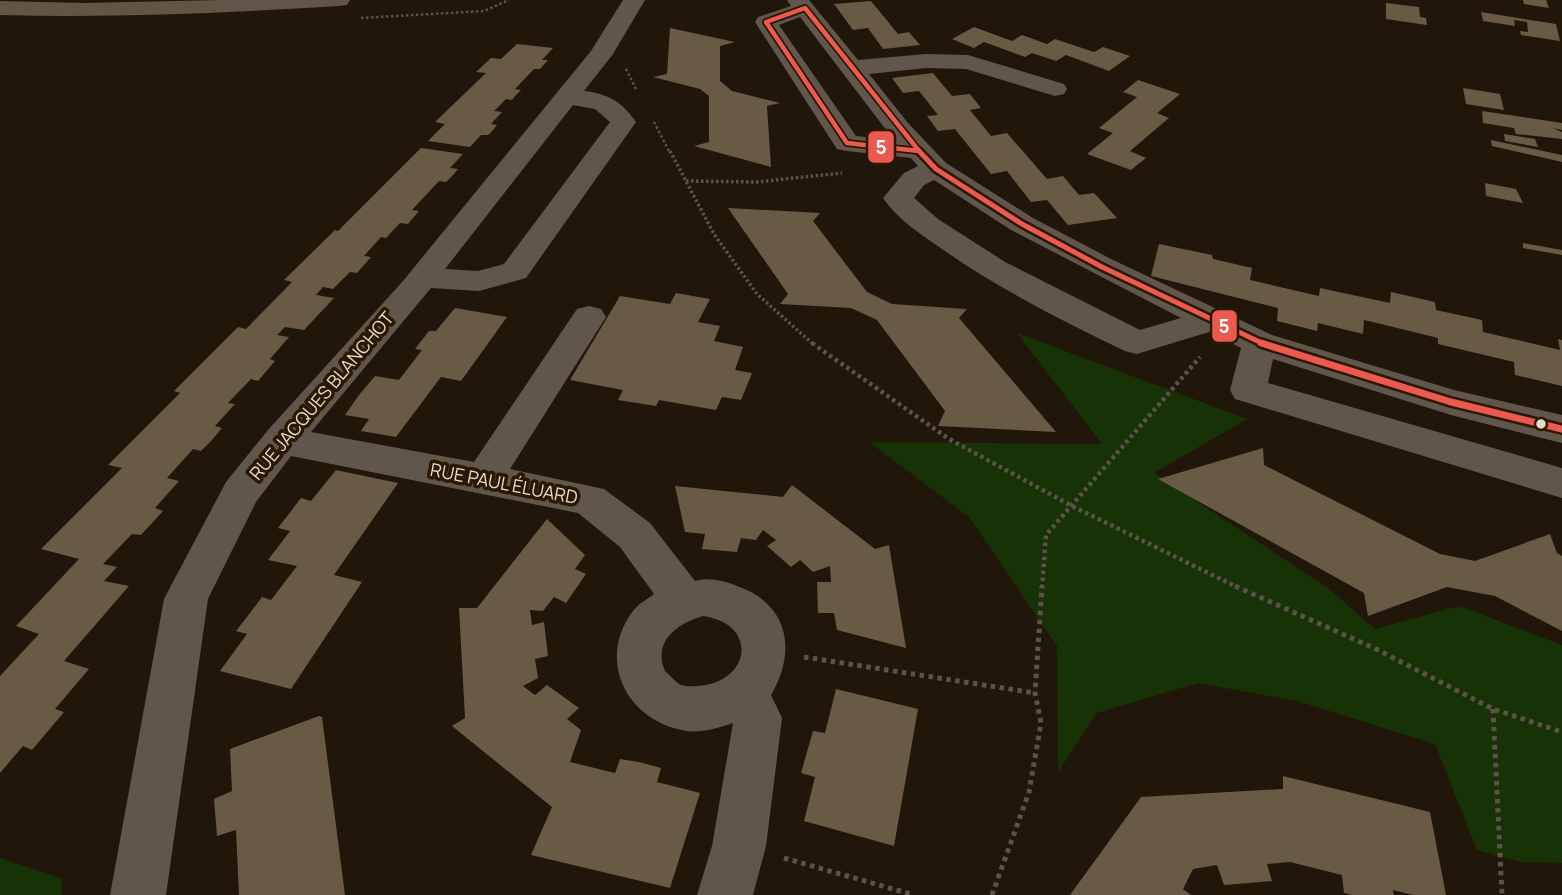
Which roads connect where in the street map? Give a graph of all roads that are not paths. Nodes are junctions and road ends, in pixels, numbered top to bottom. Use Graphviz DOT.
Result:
graph roads {
  1 [pos="339,0"];
  2 [pos="634,0"];
  3 [pos="802,4"];
  4 [pos="0,8"];
  5 [pos="853,68"];
  6 [pos="1055,89"];
  7 [pos="565,97"];
  8 [pos="928,160"];
  9 [pos="421,278"];
  10 [pos="589,317"];
  11 [pos="1234,331"];
  12 [pos="1562,429"];
  13 [pos="282,440"];
  14 [pos="483,480"];
  15 [pos="1562,483"];
  16 [pos="684,600"];
  17 [pos="754,673"];
  18 [pos="138,895"];
  19 [pos="725,895"];
  1 -- 4 [label="main road"];
  2 -- 7 [label="street, RUE JACQUES BLANCHOT"];
  3 -- 5 [label="street"];
  3 -- 8 [label="street"];
  5 -- 6 [label="street"];
  5 -- 8 [label="street"];
  7 -- 9 [label="street, RUE JACQUES BLANCHOT"];
  7 -- 9 [label="street"];
  8 -- 11 [label="street"];
  8 -- 11 [label="street"];
  9 -- 13 [label="street, RUE JACQUES BLANCHOT"];
  10 -- 14 [label="street"];
  11 -- 12 [label="street"];
  11 -- 15 [label="street"];
  13 -- 14 [label="street, RUE PAUL ÉLUARD"];
  13 -- 18 [label="street, RUE JACQUES BLANCHOT"];
  14 -- 16 [label="street, RUE PAUL ÉLUARD"];
  16 -- 17 [label="street"];
  16 -- 17 [label="street"];
  17 -- 19 [label="street"];
}
